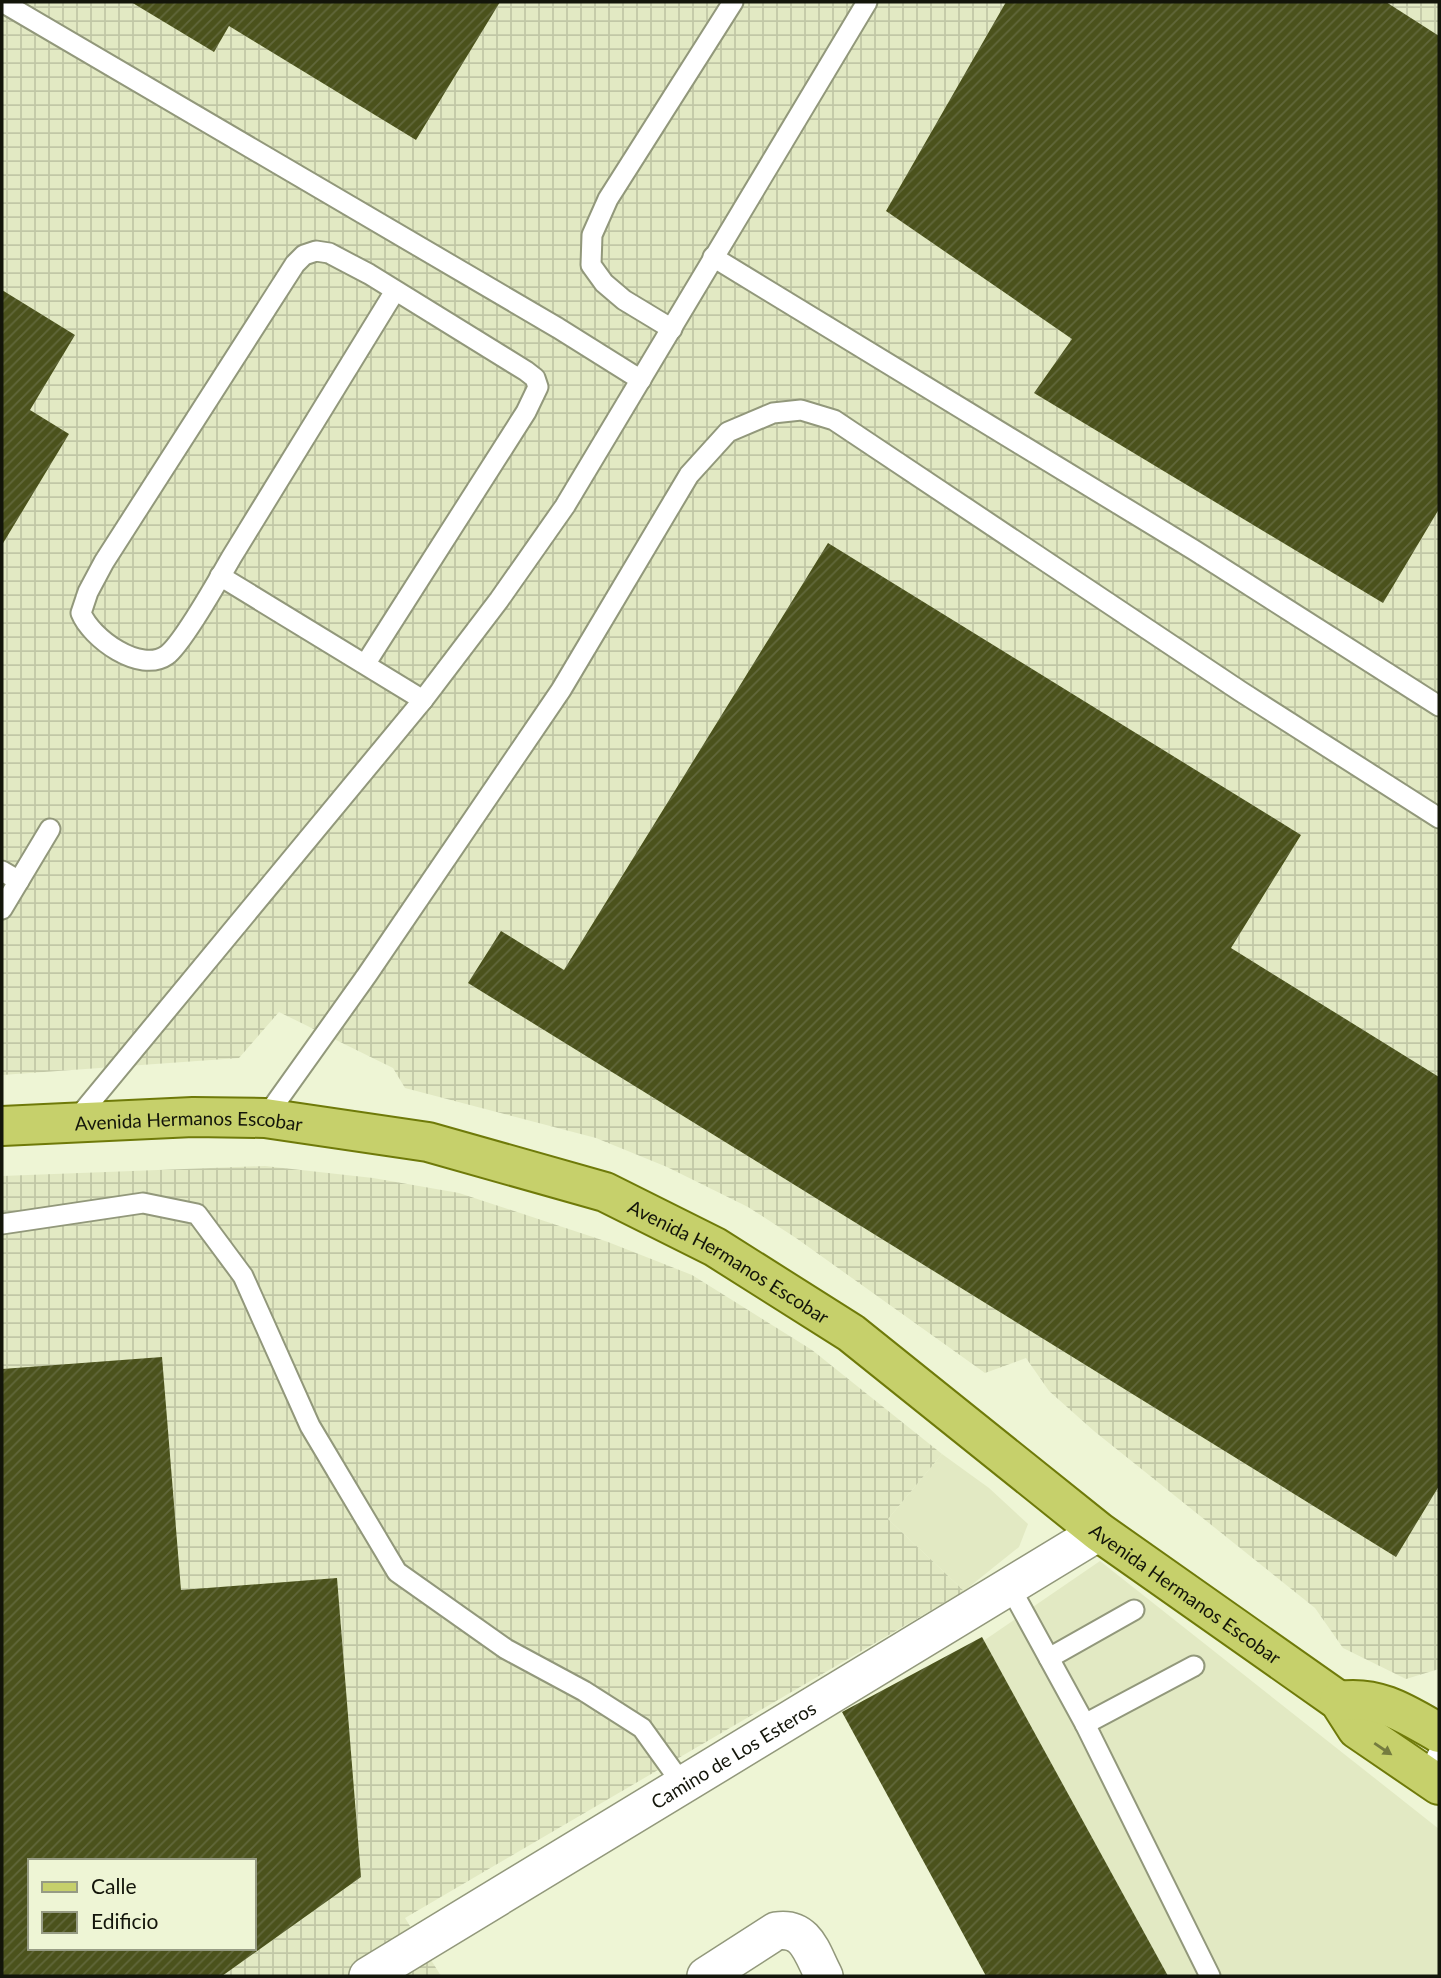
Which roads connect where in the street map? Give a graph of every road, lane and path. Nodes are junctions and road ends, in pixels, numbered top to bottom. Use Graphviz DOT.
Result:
graph roads {
  1 [pos="2,2"];
  2 [pos="733,2"];
  3 [pos="867,2"];
  4 [pos="713,257"];
  5 [pos="395,291"];
  6 [pos="672,329"];
  7 [pos="641,380"];
  8 [pos="220,576"];
  9 [pos="366,663"];
  10 [pos="423,700"];
  11 [pos="1439,706"];
  12 [pos="1439,818"];
  13 [pos="50,829"];
  14 [pos="2,871"];
  15 [pos="19,881"];
  16 [pos="2,909"];
  17 [pos="265,1118"];
  18 [pos="75,1122"];
  19 [pos="2,1126"];
  20 [pos="2,1224"];
  21 [pos="1099,1532"];
  22 [pos="1010,1587"];
  23 [pos="1134,1611"];
  24 [pos="1049,1658"];
  25 [pos="1194,1666"];
  26 [pos="1339,1701"];
  27 [pos="1086,1724"];
  28 [pos="1439,1733"];
  29 [pos="1435,1771"];
  30 [pos="683,1785"];
  31 [pos="368,1976"];
  32 [pos="706,1976"];
  33 [pos="824,1976"];
  34 [pos="1210,1976"];
  1 -- 7 [label="lane"];
  2 -- 6 [label="lane"];
  3 -- 4 [label="lane"];
  4 -- 6 [label="lane"];
  4 -- 11 [label="lane"];
  5 -- 8 [label="lane"];
  5 -- 8 [label="lane"];
  5 -- 9 [label="lane"];
  6 -- 7 [label="lane"];
  7 -- 10 [label="lane"];
  8 -- 9 [label="lane"];
  9 -- 10 [label="lane"];
  10 -- 18 [label="lane"];
  12 -- 17 [label="lane"];
  13 -- 15 [label="lane"];
  14 -- 15 [label="lane"];
  15 -- 16 [label="lane"];
  17 -- 18 [label="main road, Avenida Hermanos Escobar"];
  17 -- 21 [label="main road, Avenida Hermanos Escobar"];
  18 -- 19 [label="main road, Avenida Hermanos Escobar"];
  20 -- 30 [label="lane"];
  21 -- 22 [label="street, Camino de Los Esteros"];
  21 -- 26 [label="main road, Avenida Hermanos Escobar"];
  22 -- 24 [label="lane"];
  22 -- 30 [label="street, Camino de Los Esteros"];
  23 -- 24 [label="lane"];
  24 -- 27 [label="lane"];
  25 -- 27 [label="lane"];
  26 -- 28 [label="main road"];
  26 -- 29 [label="main road, Avenida Hermanos Escobar, one-way"];
  27 -- 34 [label="lane"];
  30 -- 31 [label="street, Camino de Los Esteros"];
  32 -- 33 [label="street"];
}
